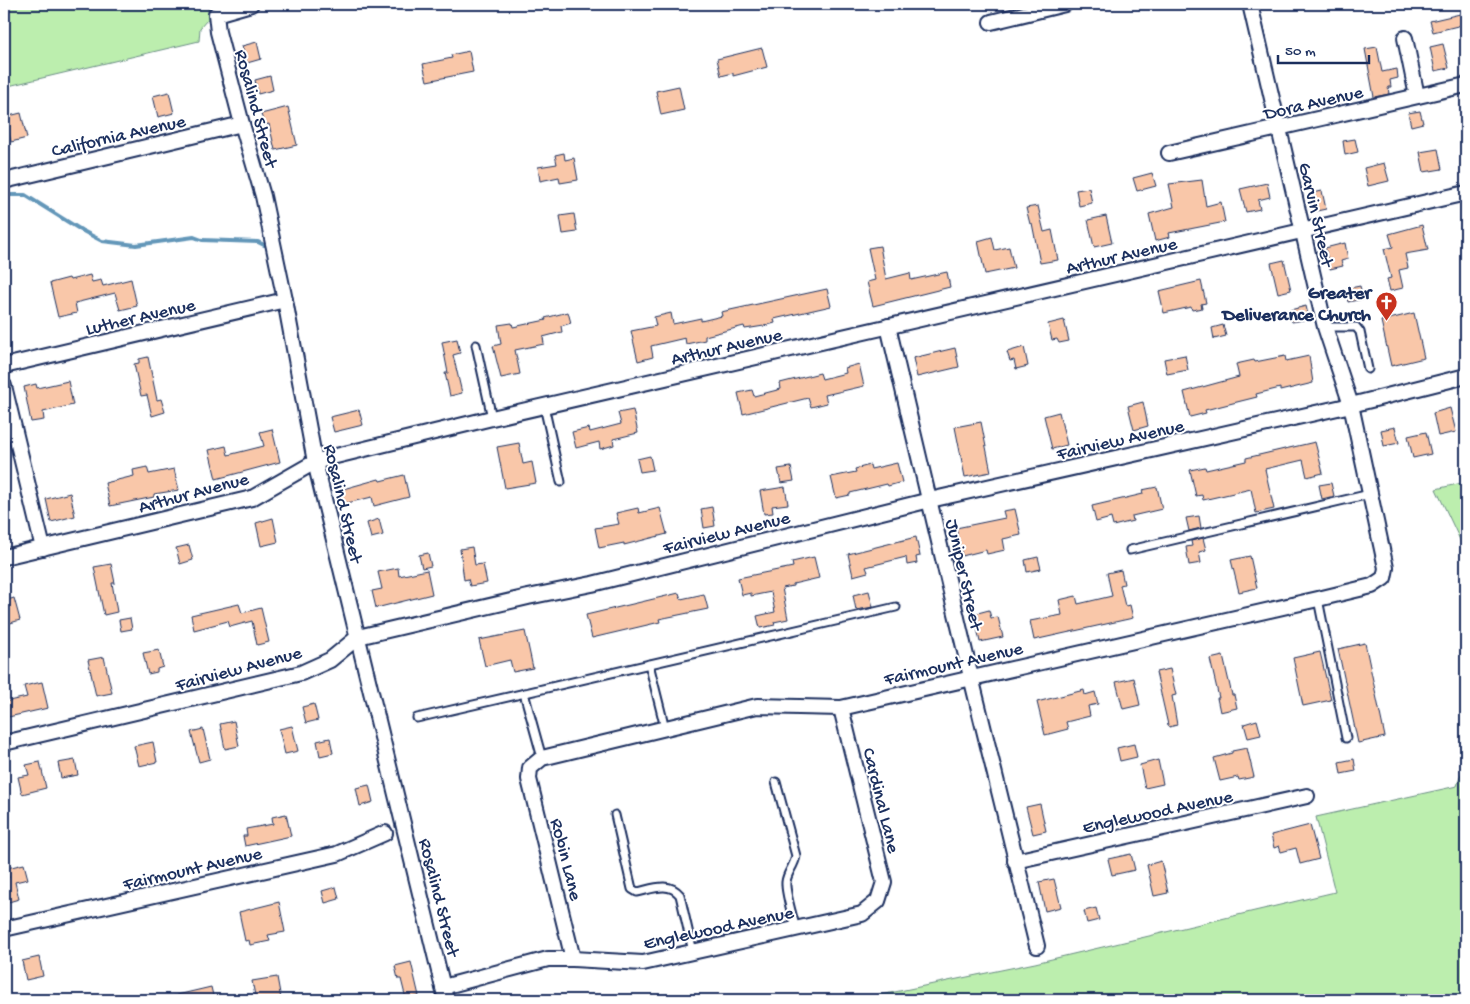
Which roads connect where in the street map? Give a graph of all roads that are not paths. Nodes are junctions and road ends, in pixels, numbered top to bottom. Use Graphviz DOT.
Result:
graph roads {
  1 [pos="251,4"];
  2 [pos="1065,4"];
  3 [pos="1250,4"];
  4 [pos="991,22"];
  5 [pos="1405,38"];
  6 [pos="1466,85"];
  7 [pos="1417,96"];
  8 [pos="242,124"];
  9 [pos="1279,128"];
  10 [pos="1169,154"];
  11 [pos="4,181"];
  12 [pos="1466,192"];
  13 [pos="1303,231"];
  14 [pos="285,300"];
  15 [pos="888,326"];
  16 [pos="1325,327"];
  17 [pos="476,345"];
  18 [pos="4,366"];
  19 [pos="1368,369"];
  20 [pos="1466,376"];
  21 [pos="4,386"];
  22 [pos="1351,405"];
  23 [pos="544,406"];
  24 [pos="492,418"];
  25 [pos="315,462"];
  26 [pos="560,482"];
  27 [pos="1370,494"];
  28 [pos="930,500"];
  29 [pos="43,548"];
  30 [pos="1130,550"];
  31 [pos="4,557"];
  32 [pos="1384,578"];
  33 [pos="1318,599"];
  34 [pos="896,607"];
  35 [pos="358,637"];
  36 [pos="649,664"];
  37 [pos="971,677"];
  38 [pos="524,693"];
  39 [pos="841,708"];
  40 [pos="417,718"];
  41 [pos="666,728"];
  42 [pos="1346,738"];
  43 [pos="4,743"];
  44 [pos="542,758"];
  45 [pos="530,768"];
  46 [pos="776,782"];
  47 [pos="1308,796"];
  48 [pos="615,815"];
  49 [pos="385,833"];
  50 [pos="1015,861"];
  51 [pos="878,901"];
  52 [pos="4,929"];
  53 [pos="796,929"];
  54 [pos="1037,946"];
  55 [pos="693,952"];
  56 [pos="573,959"];
  57 [pos="445,994"];
  1 -- 8 [label="street, Rosalind Street"];
  2 -- 4 [label="street"];
  3 -- 9 [label="street, Garvin Street"];
  5 -- 7 [label="street"];
  6 -- 7 [label="street, Dora Avenue"];
  7 -- 9 [label="street, Dora Avenue"];
  8 -- 11 [label="street, California Avenue"];
  8 -- 14 [label="street, Rosalind Street"];
  9 -- 10 [label="street, Dora Avenue"];
  9 -- 13 [label="street, Garvin Street"];
  12 -- 13 [label="street, Arthur Avenue"];
  13 -- 15 [label="street, Arthur Avenue"];
  13 -- 16 [label="street, Garvin Street"];
  14 -- 18 [label="street, Luther Avenue"];
  14 -- 25 [label="street, Rosalind Street"];
  15 -- 23 [label="street, Arthur Avenue"];
  15 -- 28 [label="street, Juniper Street"];
  16 -- 19 [label="lane"];
  16 -- 22 [label="street, Garvin Street"];
  17 -- 24 [label="lane"];
  20 -- 22 [label="street, Fairview Avenue"];
  21 -- 29 [label="street"];
  22 -- 27 [label="street, Garvin Street"];
  22 -- 28 [label="street, Fairview Avenue"];
  23 -- 24 [label="street, Arthur Avenue"];
  23 -- 26 [label="lane"];
  24 -- 25 [label="street, Arthur Avenue"];
  25 -- 29 [label="street, Arthur Avenue"];
  25 -- 35 [label="street, Rosalind Street"];
  27 -- 30 [label="lane"];
  27 -- 32 [label="street, Garvin Street"];
  28 -- 35 [label="street, Fairview Avenue"];
  28 -- 37 [label="street, Juniper Street"];
  29 -- 31 [label="street, Arthur Avenue"];
  32 -- 33 [label="street, Fairmount Avenue"];
  33 -- 37 [label="street, Fairmount Avenue"];
  33 -- 42 [label="lane"];
  34 -- 36 [label="lane"];
  35 -- 43 [label="street, Fairview Avenue"];
  35 -- 57 [label="street, Rosalind Street"];
  36 -- 38 [label="lane"];
  36 -- 41 [label="lane"];
  37 -- 39 [label="street, Fairmount Avenue"];
  37 -- 50 [label="street, Juniper Street"];
  38 -- 40 [label="lane"];
  38 -- 44 [label="lane"];
  39 -- 41 [label="street, Fairmount Avenue"];
  39 -- 51 [label="street, Cardinal Lane"];
  41 -- 44 [label="street, Fairmount Avenue"];
  44 -- 45 [label="street, Fairmount Avenue"];
  45 -- 56 [label="street, Robin Lane"];
  46 -- 53 [label="lane"];
  47 -- 50 [label="street, Englewood Avenue"];
  48 -- 55 [label="lane"];
  49 -- 52 [label="street, Fairmount Avenue"];
  50 -- 54 [label="street, Juniper Street"];
  51 -- 53 [label="street, Englewood Avenue"];
  53 -- 55 [label="street, Englewood Avenue"];
  55 -- 56 [label="street, Englewood Avenue"];
  56 -- 57 [label="street, Englewood Avenue"];
}
